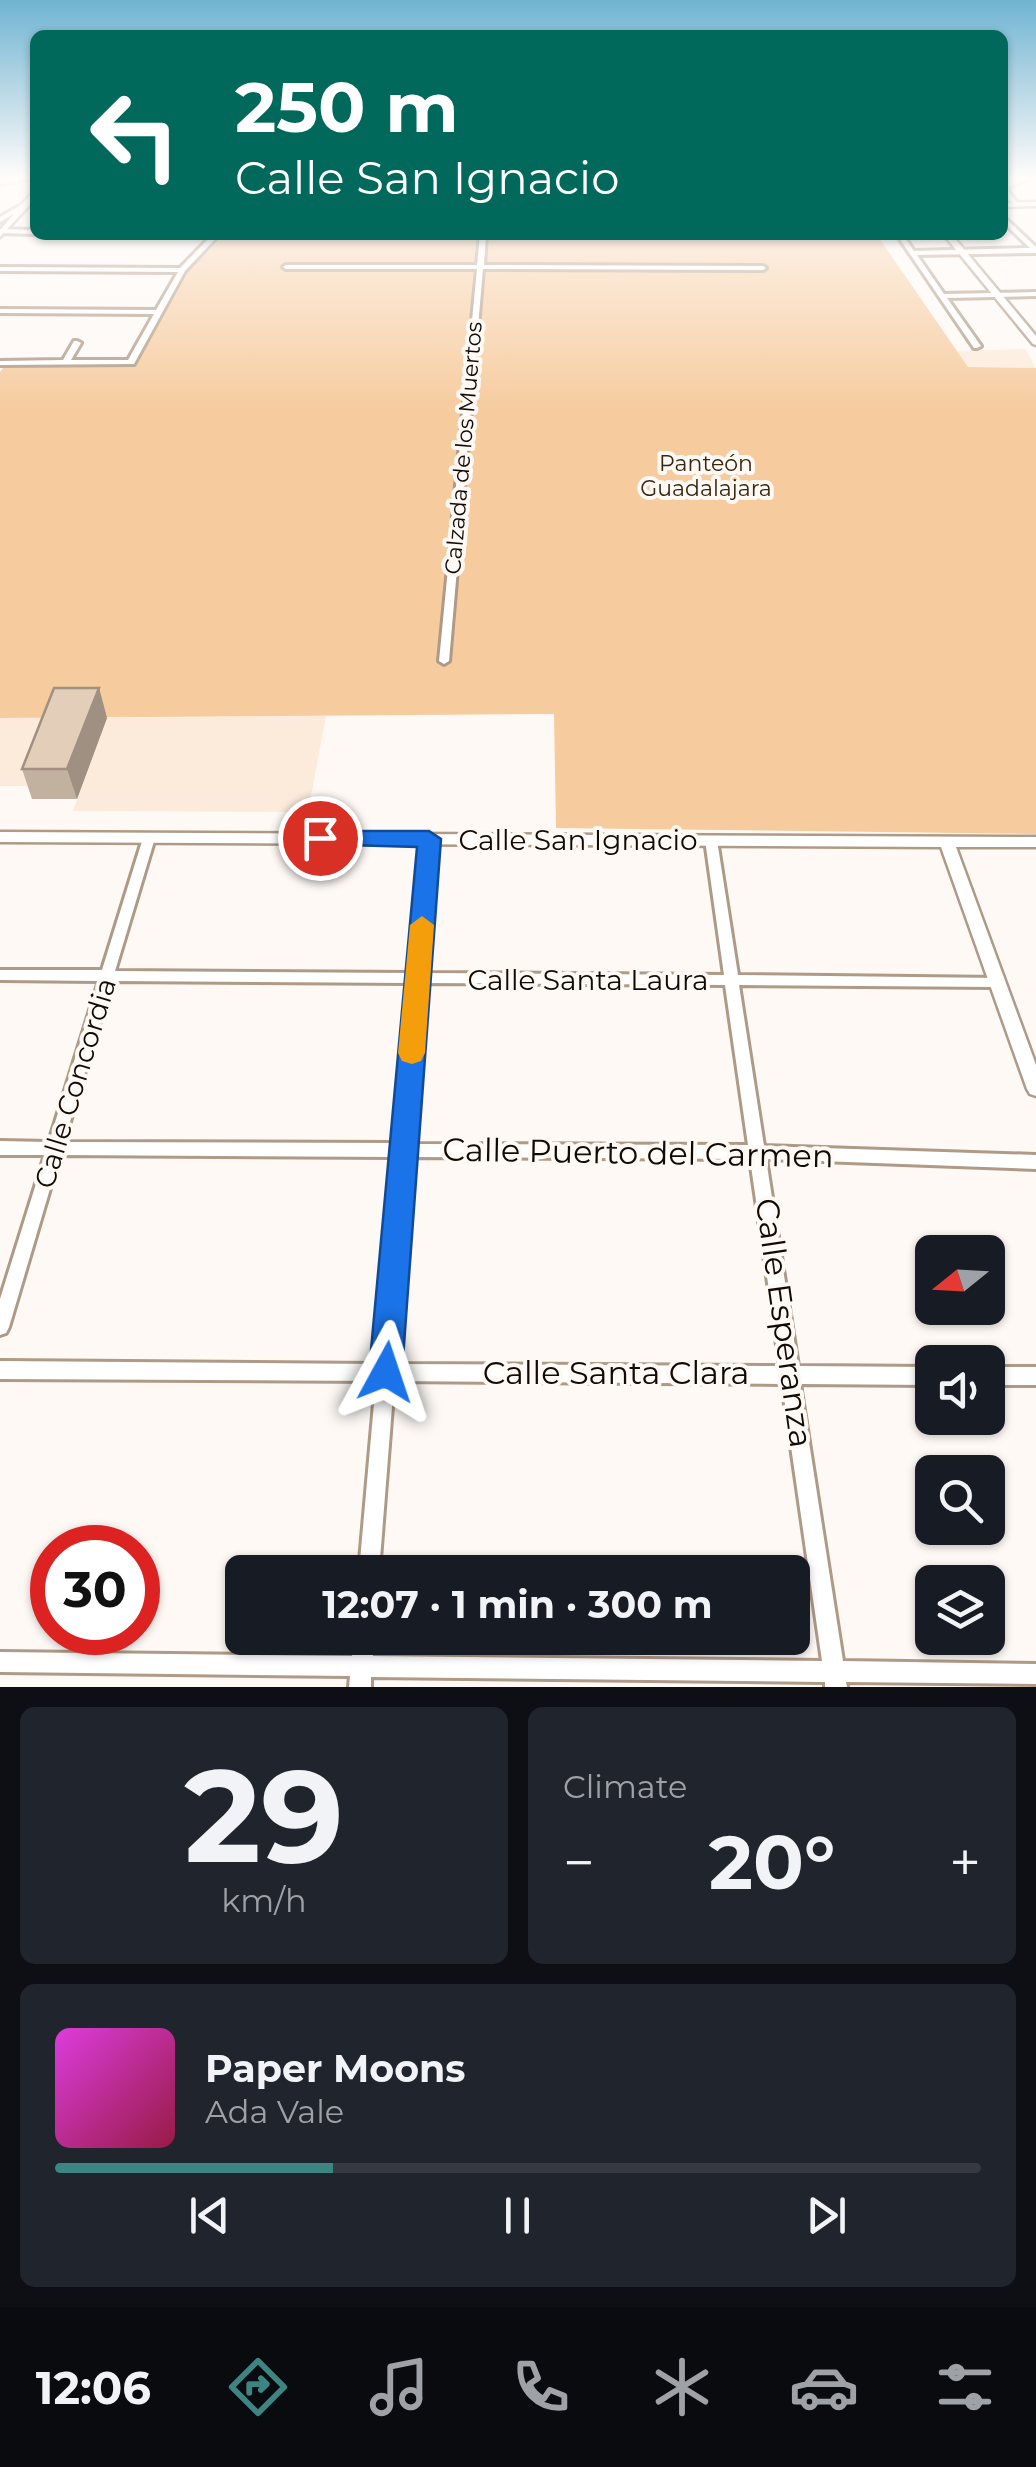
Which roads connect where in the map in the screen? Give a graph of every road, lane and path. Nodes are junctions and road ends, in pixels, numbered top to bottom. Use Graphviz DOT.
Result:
graph roads {
  1 [pos="196,256"];
  2 [pos="481,256"];
  3 [pos="914,256"];
  4 [pos="965,256"];
  5 [pos="288,264"];
  6 [pos="480,265"];
  7 [pos="762,266"];
  8 [pos="0,269"];
  9 [pos="182,270"];
  10 [pos="1036,294"];
  11 [pos="998,295"];
  12 [pos="941,296"];
  13 [pos="0,311"];
  14 [pos="158,312"];
  15 [pos="78,342"];
  16 [pos="1036,342"];
  17 [pos="977,346"];
  18 [pos="0,363"];
  19 [pos="65,363"];
  20 [pos="444,661"];
  21 [pos="0,837"];
  22 [pos="150,838"];
  23 [pos="429,839"];
  24 [pos="711,840"];
  25 [pos="946,842"];
  26 [pos="1036,842"];
  27 [pos="0,975"];
  28 [pos="108,977"];
  29 [pos="418,979"];
  30 [pos="734,981"];
  31 [pos="995,982"];
  32 [pos="1036,1088"];
  33 [pos="0,1148"];
  34 [pos="55,1149"];
  35 [pos="404,1150"];
  36 [pos="759,1152"];
  37 [pos="1036,1162"];
  38 [pos="0,1328"];
  39 [pos="0,1370"];
  40 [pos="386,1372"];
  41 [pos="791,1374"];
  42 [pos="915,1376"];
  43 [pos="1005,1376"];
  44 [pos="1036,1376"];
  45 [pos="370,1555"];
  46 [pos="0,1662"];
  47 [pos="1036,1674"];
  48 [pos="360,1677"];
  49 [pos="835,1679"];
  1 -- 9 [label="street"];
  2 -- 6 [label="street, Calzada de los Muertos"];
  3 -- 12 [label="street"];
  4 -- 11 [label="street"];
  5 -- 6 [label="street"];
  6 -- 7 [label="street"];
  6 -- 20 [label="street, Calzada de los Muertos"];
  8 -- 9 [label="street"];
  9 -- 14 [label="street"];
  10 -- 11 [label="street"];
  11 -- 12 [label="street"];
  11 -- 16 [label="street"];
  12 -- 17 [label="street"];
  13 -- 14 [label="street"];
  14 -- 19 [label="street"];
  15 -- 19 [label="street"];
  18 -- 19 [label="street"];
  21 -- 22 [label="street, Calle San Ignacio"];
  22 -- 23 [label="street, Calle San Ignacio"];
  22 -- 28 [label="street, Calle Concordia"];
  23 -- 24 [label="street, Calle San Ignacio"];
  23 -- 29 [label="street"];
  24 -- 25 [label="street, Calle San Ignacio"];
  24 -- 30 [label="street, Calle Esperanza"];
  25 -- 26 [label="street, Calle San Ignacio"];
  25 -- 31 [label="street"];
  27 -- 28 [label="street, Calle Santa Laura"];
  28 -- 29 [label="street, Calle Santa Laura"];
  28 -- 34 [label="street, Calle Concordia"];
  29 -- 30 [label="street, Calle Santa Laura"];
  29 -- 35 [label="street"];
  30 -- 31 [label="street, Calle Santa Laura"];
  30 -- 36 [label="street, Calle Esperanza"];
  31 -- 32 [label="street"];
  33 -- 34 [label="street, Calle Puerto del Carmen"];
  34 -- 35 [label="street, Calle Puerto del Carmen"];
  34 -- 38 [label="street, Calle Concordia"];
  35 -- 36 [label="street, Calle Puerto del Carmen"];
  35 -- 40 [label="street"];
  36 -- 37 [label="street, Calle Puerto del Carmen"];
  36 -- 41 [label="street, Calle Esperanza"];
  39 -- 40 [label="street, Calle Santa Clara"];
  40 -- 41 [label="street, Calle Santa Clara"];
  40 -- 45 [label="street"];
  41 -- 42 [label="street, Calle Santa Clara"];
  41 -- 49 [label="street, Calle Esperanza"];
  43 -- 44 [label="street"];
  46 -- 48 [label="street"];
  47 -- 49 [label="street"];
  48 -- 49 [label="street"];
}
